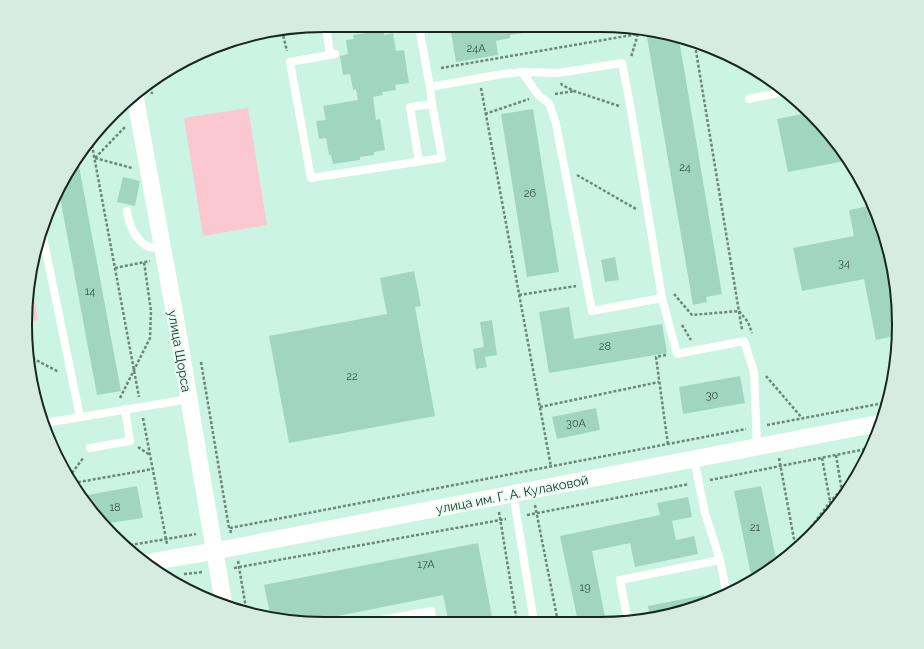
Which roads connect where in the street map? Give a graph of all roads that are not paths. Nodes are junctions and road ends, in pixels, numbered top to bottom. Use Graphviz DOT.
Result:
graph roads {
  1 [pos="327,32"];
  2 [pos="420,32"];
  3 [pos="522,72"];
  4 [pos="430,87"];
  5 [pos="779,93"];
  6 [pos="749,99"];
  7 [pos="136,101"];
  8 [pos="432,104"];
  9 [pos="418,162"];
  10 [pos="128,211"];
  11 [pos="44,242"];
  12 [pos="163,253"];
  13 [pos="662,298"];
  14 [pos="188,398"];
  15 [pos="125,409"];
  16 [pos="80,416"];
  17 [pos="49,422"];
  18 [pos="874,424"];
  19 [pos="757,446"];
  20 [pos="90,448"];
  21 [pos="694,459"];
  22 [pos="513,493"];
  23 [pos="215,551"];
  24 [pos="720,560"];
  25 [pos="152,561"];
  26 [pos="726,588"];
  27 [pos="223,598"];
  28 [pos="627,615"];
  29 [pos="398,617"];
  30 [pos="432,617"];
  31 [pos="533,617"];
  1 -- 9 [label="lane"];
  2 -- 4 [label="lane"];
  3 -- 4 [label="lane"];
  3 -- 13 [label="lane"];
  3 -- 13 [label="lane"];
  4 -- 8 [label="lane"];
  5 -- 6 [label="lane"];
  7 -- 12 [label="street, улица Щорса"];
  8 -- 9 [label="lane"];
  8 -- 9 [label="lane"];
  10 -- 12 [label="lane"];
  11 -- 16 [label="lane"];
  12 -- 14 [label="street, улица Щорса"];
  13 -- 19 [label="lane"];
  14 -- 15 [label="lane"];
  14 -- 23 [label="street, улица Щорса"];
  15 -- 16 [label="lane"];
  15 -- 20 [label="lane"];
  16 -- 17 [label="lane"];
  18 -- 19 [label="street, улица им. Г. А. Кулаковой"];
  19 -- 21 [label="street, улица им. Г. А. Кулаковой"];
  21 -- 22 [label="street, улица им. Г. А. Кулаковой"];
  21 -- 24 [label="lane"];
  22 -- 23 [label="street, улица им. Г. А. Кулаковой"];
  22 -- 31 [label="lane"];
  23 -- 25 [label="street, улица им. Г. А. Кулаковой"];
  23 -- 27 [label="street, улица Щорса"];
  24 -- 26 [label="lane"];
  24 -- 28 [label="lane"];
  29 -- 30 [label="lane"];
}
